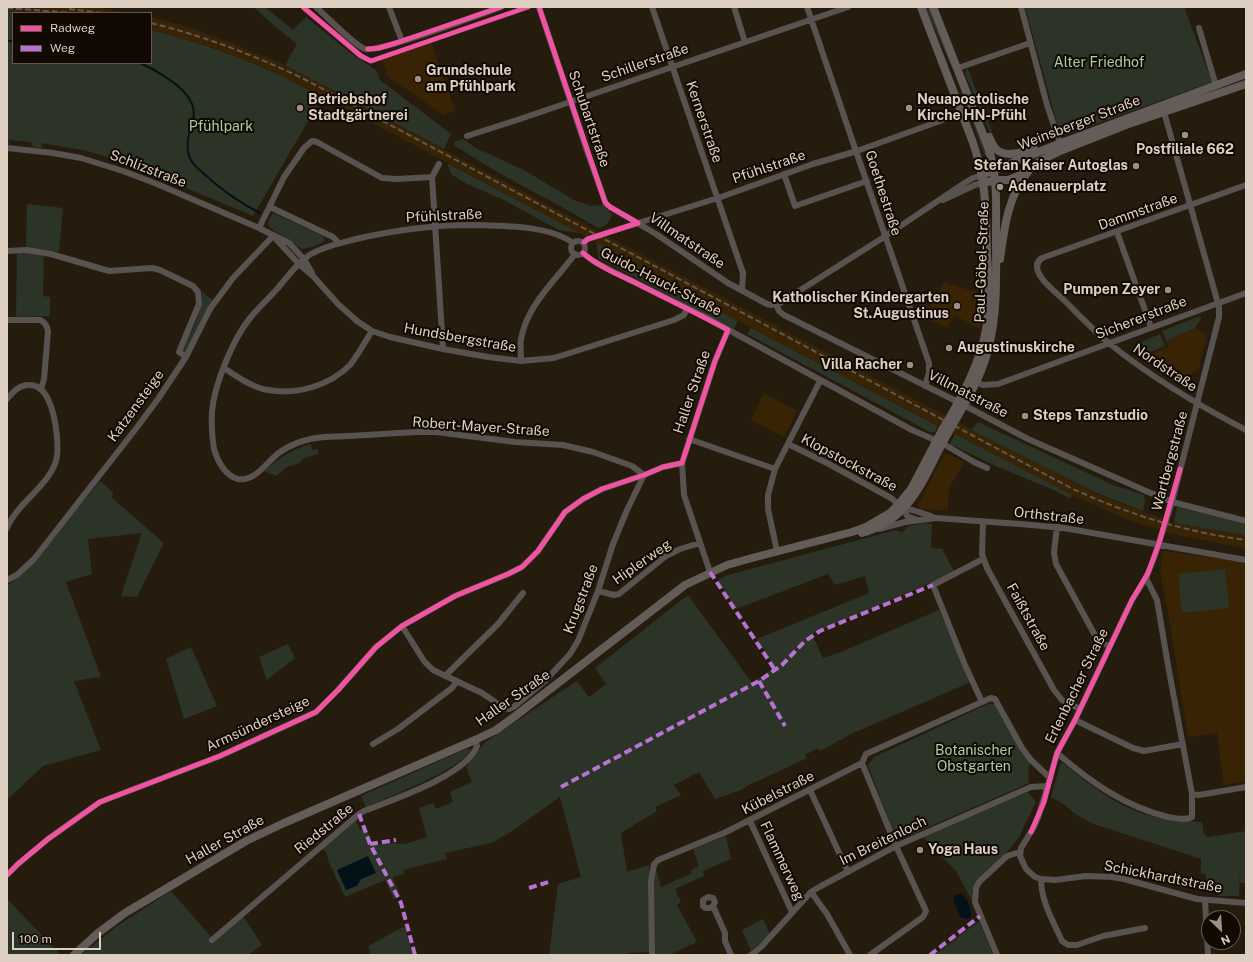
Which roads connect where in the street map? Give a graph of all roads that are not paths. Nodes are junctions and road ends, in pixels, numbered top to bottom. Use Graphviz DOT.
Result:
graph roads {
  1 [pos="316,7"];
  2 [pos="389,7"];
  3 [pos="501,7"];
  4 [pos="539,7"];
  5 [pos="652,7"];
  6 [pos="734,7"];
  7 [pos="807,7"];
  8 [pos="848,7"];
  9 [pos="920,7"];
  10 [pos="933,7"];
  11 [pos="1020,7"];
  12 [pos="811,20"];
  13 [pos="1199,28"];
  14 [pos="402,41"];
  15 [pos="745,42"];
  16 [pos="1030,43"];
  17 [pos="672,67"];
  18 [pos="958,68"];
  19 [pos="1246,74"];
  20 [pos="1246,84"];
  21 [pos="1216,86"];
  22 [pos="570,101"];
  23 [pos="1164,112"];
  24 [pos="962,113"];
  25 [pos="979,121"];
  26 [pos="467,136"];
  27 [pos="1058,144"];
  28 [pos="7,148"];
  29 [pos="857,151"];
  30 [pos="439,164"];
  31 [pos="1036,164"];
  32 [pos="994,170"];
  33 [pos="784,174"];
  34 [pos="432,177"];
  35 [pos="983,179"];
  36 [pos="996,180"];
  37 [pos="867,181"];
  38 [pos="1246,186"];
  39 [pos="718,198"];
  40 [pos="1190,206"];
  41 [pos="270,207"];
  42 [pos="638,223"];
  43 [pos="436,227"];
  44 [pos="259,228"];
  45 [pos="1117,232"];
  46 [pos="273,236"];
  47 [pos="884,237"];
  48 [pos="584,242"];
  49 [pos="573,243"];
  50 [pos="339,244"];
  51 [pos="7,251"];
  52 [pos="583,253"];
  53 [pos="576,254"];
  54 [pos="304,259"];
  55 [pos="1039,261"];
  56 [pos="299,264"];
  57 [pos="313,276"];
  58 [pos="996,288"];
  59 [pos="742,290"];
  60 [pos="1246,293"];
  61 [pos="1218,302"];
  62 [pos="776,304"];
  63 [pos="687,309"];
  64 [pos="7,320"];
  65 [pos="1151,327"];
  66 [pos="728,330"];
  67 [pos="372,331"];
  68 [pos="1109,343"];
  69 [pos="443,350"];
  70 [pos="186,357"];
  71 [pos="521,361"];
  72 [pos="224,368"];
  73 [pos="820,381"];
  74 [pos="976,382"];
  75 [pos="925,386"];
  76 [pos="41,389"];
  77 [pos="7,399"];
  78 [pos="961,404"];
  79 [pos="1198,404"];
  80 [pos="1246,430"];
  81 [pos="689,439"];
  82 [pos="939,442"];
  83 [pos="788,444"];
  84 [pos="682,463"];
  85 [pos="987,468"];
  86 [pos="775,469"];
  87 [pos="644,475"];
  88 [pos="1172,502"];
  89 [pos="902,506"];
  90 [pos="936,518"];
  91 [pos="917,520"];
  92 [pos="1246,521"];
  93 [pos="983,522"];
  94 [pos="1057,527"];
  95 [pos="7,528"];
  96 [pos="868,532"];
  97 [pos="822,541"];
  98 [pos="700,543"];
  99 [pos="1159,544"];
  100 [pos="777,551"];
  101 [pos="983,559"];
  102 [pos="1246,560"];
  103 [pos="710,572"];
  104 [pos="1146,578"];
  105 [pos="7,580"];
  106 [pos="598,591"];
  107 [pos="523,593"];
  108 [pos="402,626"];
  109 [pos="1110,646"];
  110 [pos="446,676"];
  111 [pos="457,681"];
  112 [pos="982,702"];
  113 [pos="1080,709"];
  114 [pos="1075,720"];
  115 [pos="475,740"];
  116 [pos="373,744"];
  117 [pos="1183,744"];
  118 [pos="1058,753"];
  119 [pos="862,763"];
  120 [pos="1050,778"];
  121 [pos="1048,786"];
  122 [pos="1246,787"];
  123 [pos="810,790"];
  124 [pos="1192,794"];
  125 [pos="750,821"];
  126 [pos="896,846"];
  127 [pos="1020,852"];
  128 [pos="848,872"];
  129 [pos="7,875"];
  130 [pos="1040,879"];
  131 [pos="811,892"];
  132 [pos="1205,900"];
  133 [pos="1246,903"];
  134 [pos="713,906"];
  135 [pos="792,912"];
  136 [pos="1145,928"];
  137 [pos="212,940"];
  138 [pos="74,955"];
  139 [pos="652,955"];
  140 [pos="731,955"];
  141 [pos="751,955"];
  142 [pos="850,955"];
  143 [pos="870,955"];
  144 [pos="997,955"];
  145 [pos="1208,955"];
  1 -- 14 [label="street"];
  2 -- 14 [label="street"];
  3 -- 14 [label="street"];
  4 -- 22 [label="street, Schubartstraße"];
  5 -- 17 [label="street, Kernerstraße"];
  6 -- 15 [label="street"];
  7 -- 12 [label="street, Goethestraße"];
  8 -- 12 [label="street, Schillerstraße"];
  9 -- 24 [label="main road, Paul-Göbel-Straße"];
  10 -- 18 [label="main road"];
  11 -- 16 [label="street"];
  12 -- 15 [label="street, Schillerstraße"];
  12 -- 29 [label="street, Goethestraße"];
  13 -- 21 [label="street"];
  15 -- 17 [label="street, Schillerstraße"];
  16 -- 18 [label="street"];
  16 -- 27 [label="street"];
  17 -- 22 [label="street, Schillerstraße"];
  17 -- 39 [label="street, Kernerstraße"];
  18 -- 25 [label="main road"];
  19 -- 21 [label="main road, Weinsberger Straße"];
  20 -- 23 [label="main road, Weinsberger Straße"];
  21 -- 27 [label="main road, Weinsberger Straße"];
  22 -- 26 [label="street, Schillerstraße"];
  22 -- 42 [label="street, Schubartstraße"];
  23 -- 31 [label="main road, Weinsberger Straße"];
  23 -- 40 [label="street, Wartbergstraße"];
  24 -- 29 [label="street, Pfühlstraße"];
  24 -- 35 [label="main road, Paul-Göbel-Straße"];
  25 -- 27 [label="main road"];
  25 -- 32 [label="main road, Paul-Göbel-Straße"];
  27 -- 32 [label="main road, Weinsberger Straße"];
  28 -- 44 [label="street, Schlizstraße"];
  29 -- 33 [label="street, Pfühlstraße"];
  29 -- 37 [label="street, Goethestraße"];
  30 -- 34 [label="street"];
  31 -- 36 [label="main road, Weinsberger Straße"];
  31 -- 58 [label="main road"];
  32 -- 35 [label="main road, Weinsberger Straße"];
  32 -- 36 [label="main road, Paul-Göbel-Straße"];
  33 -- 37 [label="street"];
  33 -- 39 [label="street, Pfühlstraße"];
  34 -- 41 [label="street"];
  34 -- 43 [label="street"];
  35 -- 36 [label="main road, Weinsberger Straße"];
  35 -- 47 [label="street, Weinsberger Straße"];
  35 -- 78 [label="main road, Paul-Göbel-Straße"];
  36 -- 58 [label="main road, Paul-Göbel-Straße"];
  37 -- 47 [label="street, Goethestraße"];
  38 -- 40 [label="street, Dammstraße"];
  39 -- 42 [label="street, Pfühlstraße"];
  39 -- 59 [label="street, Kernerstraße"];
  40 -- 45 [label="street, Dammstraße"];
  40 -- 61 [label="street, Wartbergstraße"];
  41 -- 44 [label="street"];
  41 -- 50 [label="street"];
  42 -- 48 [label="street, Pfühlstraße"];
  42 -- 59 [label="street, Villmatstraße"];
  43 -- 49 [label="street, Pfühlstraße"];
  43 -- 50 [label="street, Pfühlstraße"];
  43 -- 69 [label="street"];
  44 -- 46 [label="street, Schlizstraße"];
  45 -- 55 [label="street, Dammstraße"];
  45 -- 65 [label="street"];
  46 -- 54 [label="street, Schlizstraße"];
  46 -- 56 [label="street, Schlizstraße"];
  46 -- 70 [label="street, Katzensteige"];
  47 -- 62 [label="street, Weinsberger Straße"];
  47 -- 75 [label="street, Goethestraße"];
  48 -- 49 [label="street"];
  48 -- 52 [label="street"];
  49 -- 53 [label="street"];
  50 -- 54 [label="street, Pfühlstraße"];
  51 -- 70 [label="street"];
  52 -- 53 [label="street"];
  52 -- 63 [label="street, Guido-Hauck-Straße"];
  53 -- 71 [label="street"];
  54 -- 56 [label="street, Pfühlstraße"];
  54 -- 57 [label="street, Hundsbergstraße"];
  55 -- 68 [label="street, Nordstraße"];
  56 -- 57 [label="street, Hundsbergstraße"];
  56 -- 72 [label="street, Robert-Mayer-Straße"];
  57 -- 67 [label="street, Hundsbergstraße"];
  58 -- 74 [label="main road, Paul-Göbel-Straße"];
  59 -- 62 [label="street, Villmatstraße"];
  60 -- 61 [label="street, Sichererstraße"];
  61 -- 65 [label="street, Sichererstraße"];
  61 -- 79 [label="street, Wartbergstraße"];
  62 -- 75 [label="street, Villmatstraße"];
  63 -- 66 [label="street, Guido-Hauck-Straße"];
  63 -- 71 [label="street, Hundsbergstraße"];
  64 -- 76 [label="street"];
  65 -- 68 [label="street, Sichererstraße"];
  66 -- 73 [label="street, Guido-Hauck-Straße"];
  66 -- 81 [label="street, Haller Straße"];
  67 -- 69 [label="street, Hundsbergstraße"];
  67 -- 72 [label="street"];
  68 -- 74 [label="street, Sichererstraße"];
  68 -- 79 [label="street, Nordstraße"];
  69 -- 71 [label="street, Hundsbergstraße"];
  70 -- 105 [label="street, Katzensteige"];
  72 -- 87 [label="street, Robert-Mayer-Straße"];
  73 -- 82 [label="street, Guido-Hauck-Straße"];
  73 -- 83 [label="street"];
  74 -- 78 [label="main road, Paul-Göbel-Straße"];
  75 -- 78 [label="street, Villmatstraße"];
  76 -- 77 [label="street"];
  76 -- 95 [label="street"];
  78 -- 82 [label="main road, Paul-Göbel-Straße, bridge"];
  78 -- 88 [label="street, Villmatstraße"];
  79 -- 80 [label="street, Nordstraße"];
  79 -- 88 [label="street, Wartbergstraße"];
  81 -- 84 [label="street, Haller Straße"];
  81 -- 86 [label="street"];
  82 -- 85 [label="street, Guido-Hauck-Straße"];
  82 -- 89 [label="main road"];
  83 -- 86 [label="street"];
  83 -- 89 [label="street, Klopstockstraße"];
  84 -- 87 [label="street, Armsündersteige"];
  84 -- 98 [label="street, Haller Straße"];
  86 -- 100 [label="street"];
  87 -- 106 [label="street, Krugstraße"];
  87 -- 108 [label="street, Armsündersteige"];
  88 -- 92 [label="street, Villmatstraße"];
  88 -- 99 [label="street, Wartbergstraße"];
  89 -- 90 [label="street, Orthstraße"];
  89 -- 91 [label="street"];
  89 -- 96 [label="main road"];
  89 -- 97 [label="main road"];
  90 -- 91 [label="street, Orthstraße"];
  90 -- 93 [label="street, Orthstraße"];
  91 -- 96 [label="street, Orthstraße"];
  93 -- 94 [label="street, Orthstraße"];
  93 -- 101 [label="street, Faißtstraße"];
  94 -- 99 [label="street, Orthstraße"];
  94 -- 109 [label="street"];
  96 -- 97 [label="main road"];
  97 -- 100 [label="main road"];
  98 -- 103 [label="street, Haller Straße"];
  98 -- 106 [label="street, Hiplerweg"];
  99 -- 102 [label="street, Orthstraße"];
  99 -- 104 [label="street, Wartbergstraße"];
  100 -- 103 [label="main road"];
  101 -- 112 [label="street"];
  101 -- 113 [label="street, Faißtstraße"];
  103 -- 115 [label="main road, Haller Straße"];
  104 -- 109 [label="street, Erlenbacher Straße"];
  104 -- 117 [label="street"];
  106 -- 111 [label="street, Krugstraße"];
  107 -- 110 [label="street"];
  108 -- 110 [label="street"];
  108 -- 129 [label="street, Armsündersteige"];
  109 -- 113 [label="street, Erlenbacher Straße"];
  110 -- 111 [label="street"];
  111 -- 116 [label="street"];
  112 -- 119 [label="street, Kübelstraße"];
  112 -- 120 [label="street, Kübelstraße"];
  113 -- 114 [label="street, Erlenbacher Straße"];
  114 -- 117 [label="street"];
  114 -- 118 [label="street, Erlenbacher Straße"];
  115 -- 137 [label="street, Riedstraße"];
  115 -- 138 [label="main road, Haller Straße"];
  117 -- 124 [label="street"];
  118 -- 120 [label="street, Erlenbacher Straße"];
  118 -- 124 [label="street"];
  119 -- 123 [label="street, Kübelstraße"];
  119 -- 126 [label="street"];
  120 -- 121 [label="street, Erlenbacher Straße"];
  121 -- 126 [label="street, Im Breitenloch"];
  121 -- 127 [label="street, Erlenbacher Straße"];
  122 -- 124 [label="street"];
  123 -- 125 [label="street, Kübelstraße"];
  123 -- 128 [label="street"];
  125 -- 135 [label="street, Flammerweg"];
  125 -- 139 [label="street, Kübelstraße"];
  126 -- 128 [label="street, Im Breitenloch"];
  126 -- 143 [label="street"];
  127 -- 130 [label="street"];
  127 -- 144 [label="street"];
  128 -- 131 [label="street, Im Breitenloch"];
  130 -- 132 [label="street, Schickhardtstraße"];
  130 -- 136 [label="street"];
  131 -- 135 [label="street, Im Breitenloch"];
  131 -- 142 [label="street"];
  132 -- 133 [label="street, Schickhardtstraße"];
  132 -- 145 [label="street"];
  134 -- 140 [label="street"];
  135 -- 141 [label="street, Im Breitenloch"];
}
